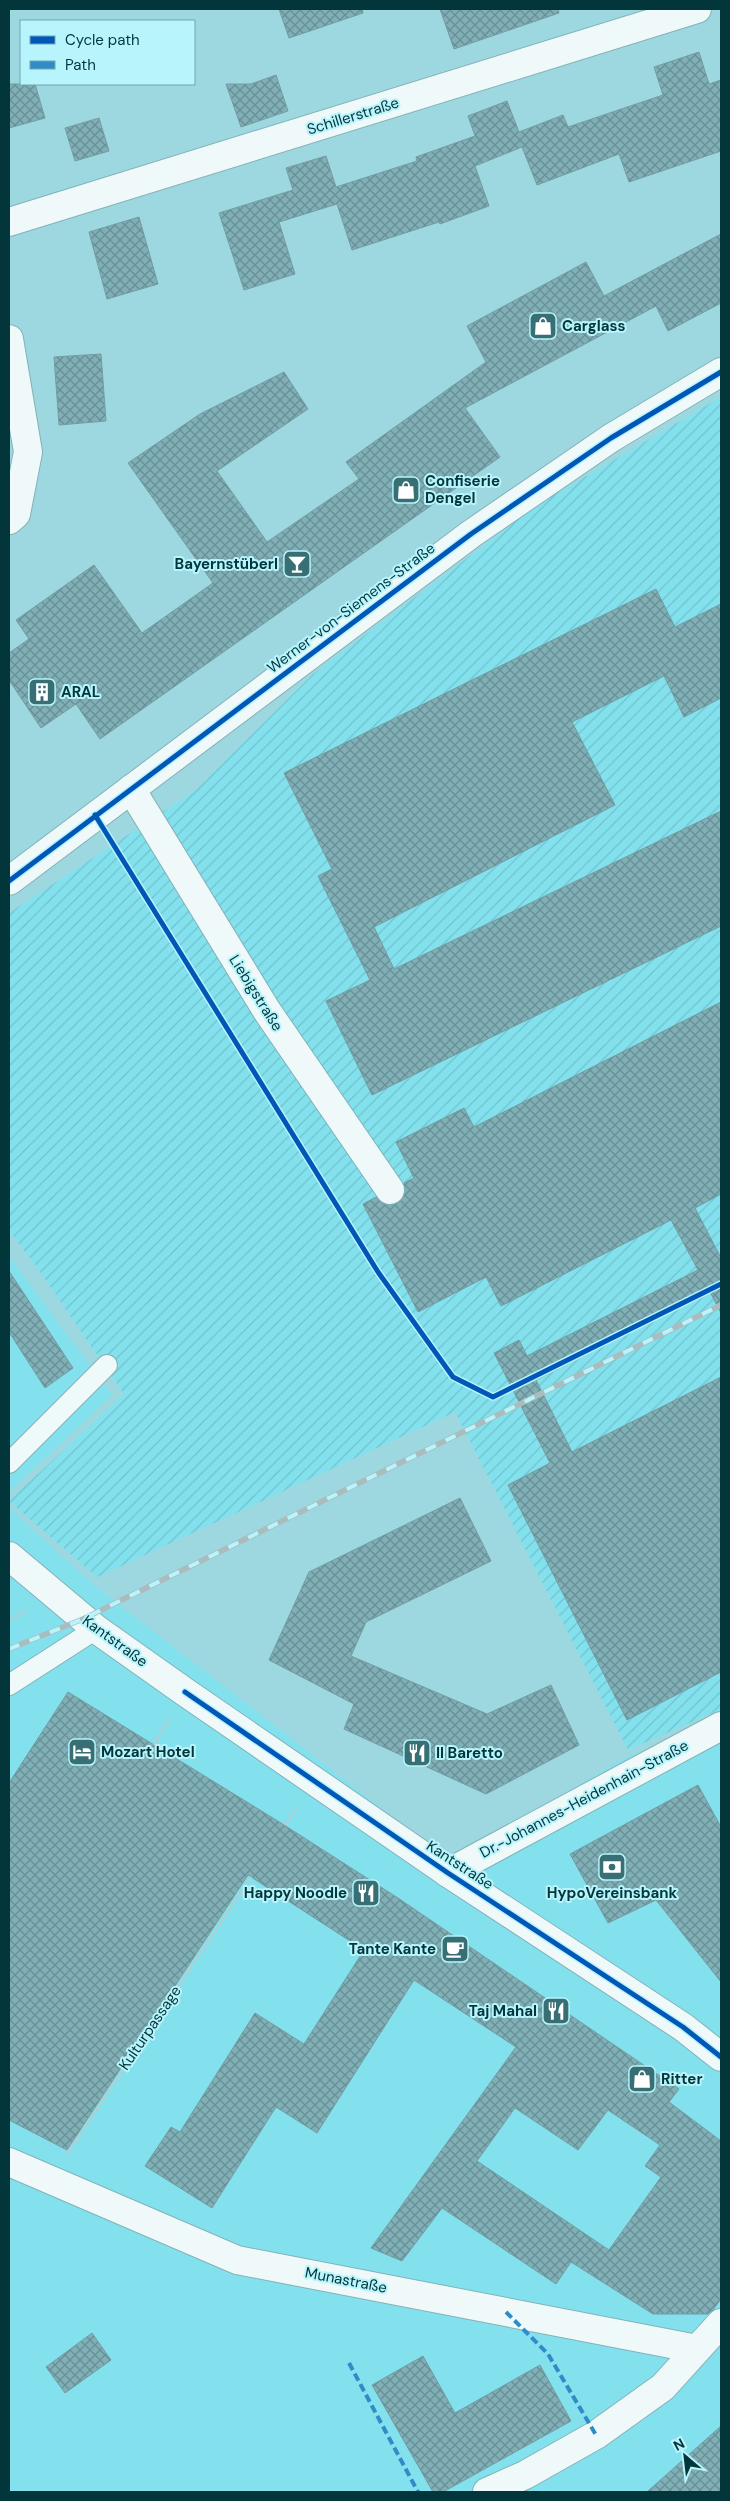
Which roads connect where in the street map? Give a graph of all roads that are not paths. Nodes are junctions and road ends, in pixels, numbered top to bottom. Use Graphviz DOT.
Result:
graph roads {
  1 [pos="687,10"];
  2 [pos="9,222"];
  3 [pos="9,339"];
  4 [pos="721,372"];
  5 [pos="9,520"];
  6 [pos="131,789"];
  7 [pos="9,882"];
  8 [pos="390,1190"];
  9 [pos="107,1365"];
  10 [pos="9,1463"];
  11 [pos="9,1556"];
  12 [pos="96,1629"];
  13 [pos="9,1685"];
  14 [pos="721,1726"];
  15 [pos="448,1873"];
  16 [pos="721,2058"];
  17 [pos="9,2162"];
  18 [pos="721,2323"];
  19 [pos="698,2349"];
  20 [pos="488,2492"];
  1 -- 2 [label="street, Schillerstraße"];
  3 -- 5 [label="street"];
  4 -- 6 [label="street, Werner-von-Siemens-Straße"];
  6 -- 7 [label="street, Werner-von-Siemens-Straße"];
  6 -- 8 [label="street, Liebigstraße"];
  9 -- 10 [label="lane"];
  11 -- 12 [label="street, Kantstraße"];
  12 -- 13 [label="lane"];
  12 -- 15 [label="street, Kantstraße"];
  14 -- 15 [label="street, Dr.-Johannes-Heidenhain-Straße"];
  15 -- 16 [label="street, Kantstraße"];
  17 -- 19 [label="street, Munastraße"];
  18 -- 19 [label="street"];
  19 -- 20 [label="street"];
}
